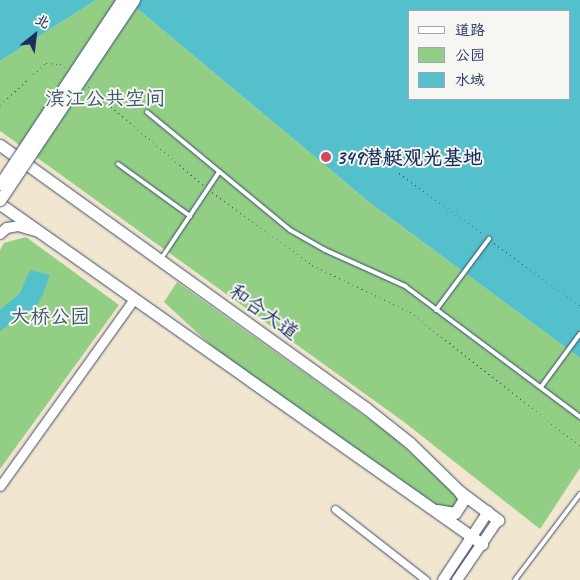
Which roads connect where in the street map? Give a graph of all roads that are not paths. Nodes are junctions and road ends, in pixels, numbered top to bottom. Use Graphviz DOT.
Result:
graph roads {
  1 [pos="122,0"];
  2 [pos="134,0"];
  3 [pos="147,112"];
  4 [pos="0,145"];
  5 [pos="118,164"];
  6 [pos="219,172"];
  7 [pos="0,184"];
  8 [pos="0,200"];
  9 [pos="0,204"];
  10 [pos="190,216"];
  11 [pos="38,231"];
  12 [pos="0,234"];
  13 [pos="489,239"];
  14 [pos="160,259"];
  15 [pos="134,299"];
  16 [pos="436,310"];
  17 [pos="580,334"];
  18 [pos="540,387"];
  19 [pos="580,417"];
  20 [pos="0,486"];
  21 [pos="459,490"];
  22 [pos="580,494"];
  23 [pos="430,508"];
  24 [pos="335,509"];
  25 [pos="488,512"];
  26 [pos="498,520"];
  27 [pos="472,537"];
  28 [pos="482,544"];
  29 [pos="426,580"];
  30 [pos="443,580"];
  31 [pos="457,580"];
  32 [pos="515,580"];
  1 -- 7 [label="main road, bridge"];
  2 -- 8 [label="main road, bridge"];
  3 -- 6 [label="lane"];
  4 -- 14 [label="main road, 和合大道"];
  5 -- 10 [label="lane"];
  6 -- 10 [label="lane"];
  6 -- 16 [label="lane"];
  9 -- 11 [label="main road"];
  10 -- 14 [label="lane"];
  11 -- 12 [label="main road"];
  11 -- 15 [label="main road"];
  13 -- 16 [label="lane"];
  14 -- 21 [label="main road, 和合大道"];
  15 -- 20 [label="street"];
  15 -- 23 [label="main road"];
  16 -- 18 [label="lane"];
  17 -- 18 [label="lane"];
  18 -- 19 [label="lane"];
  21 -- 23 [label="main road"];
  21 -- 25 [label="main road, 和合大道"];
  22 -- 32 [label="lane"];
  23 -- 27 [label="main road"];
  24 -- 29 [label="street"];
  25 -- 26 [label="main road, 和合大道"];
  25 -- 27 [label="main road"];
  26 -- 28 [label="main road"];
  27 -- 28 [label="main road"];
  27 -- 30 [label="main road"];
  28 -- 31 [label="main road"];
}
